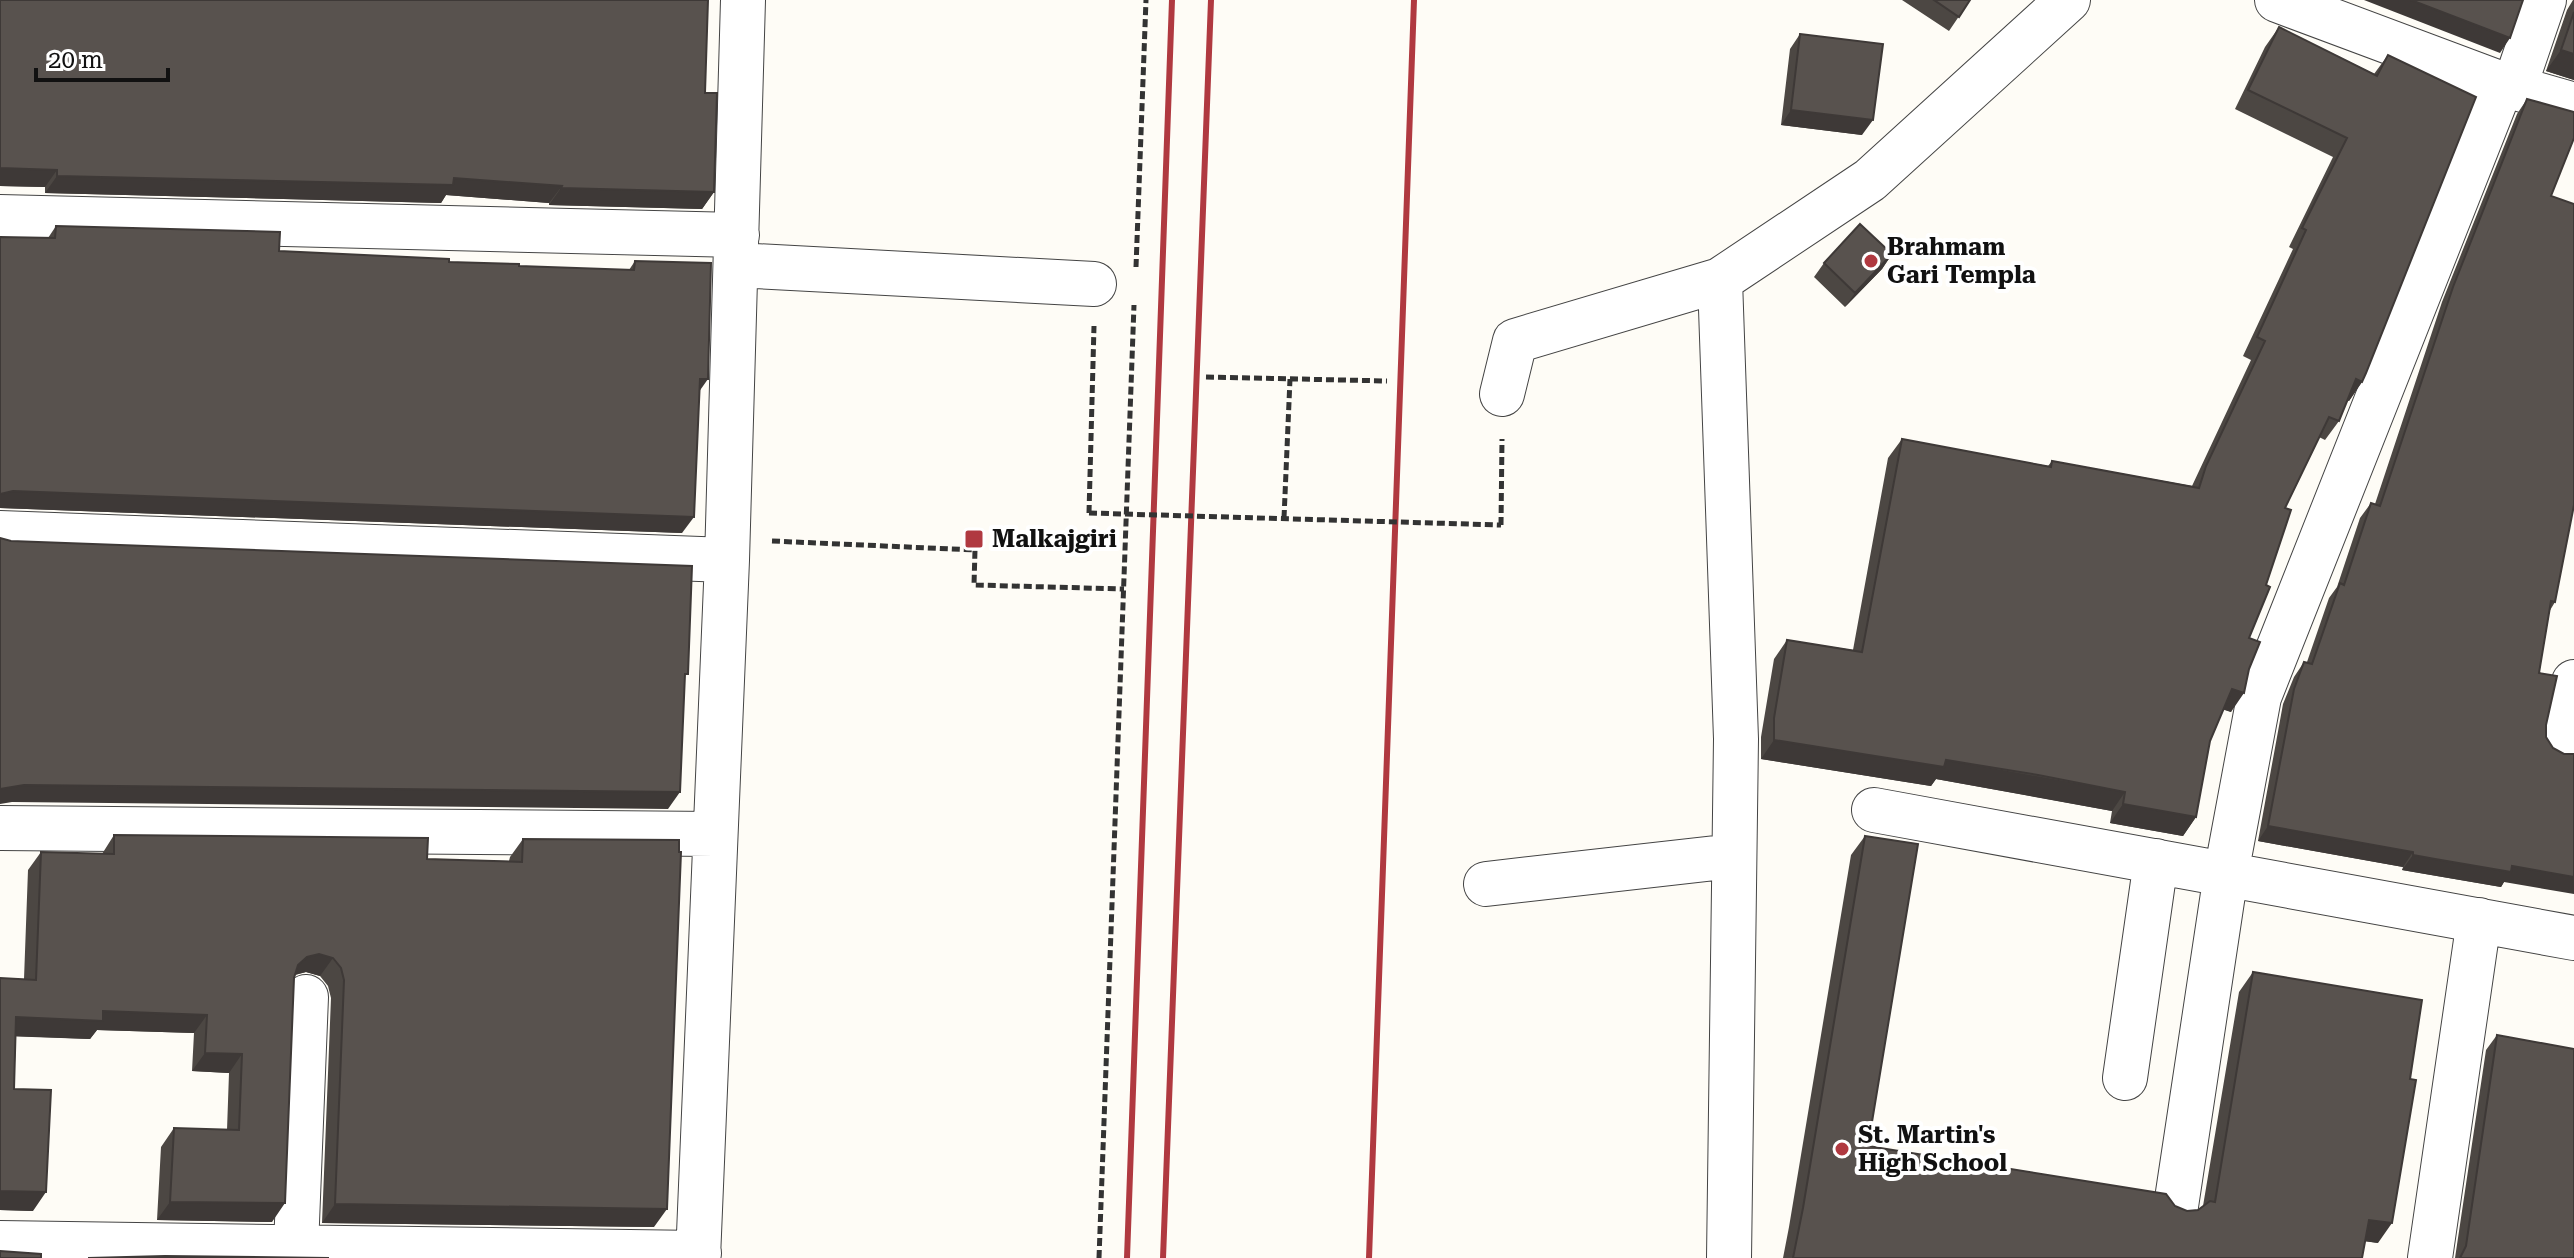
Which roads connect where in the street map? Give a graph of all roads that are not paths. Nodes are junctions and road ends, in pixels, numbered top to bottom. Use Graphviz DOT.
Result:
graph roads {
  1 [pos="743,0"];
  2 [pos="2068,0"];
  3 [pos="2277,0"];
  4 [pos="2544,0"];
  5 [pos="2508,86"];
  6 [pos="2574,105"];
  7 [pos="0,217"];
  8 [pos="737,250"];
  9 [pos="1720,280"];
  10 [pos="1094,284"];
  11 [pos="1502,394"];
  12 [pos="0,533"];
  13 [pos="727,550"];
  14 [pos="2574,682"];
  15 [pos="2560,745"];
  16 [pos="1874,810"];
  17 [pos="0,828"];
  18 [pos="714,834"];
  19 [pos="1733,856"];
  20 [pos="2156,861"];
  21 [pos="2226,874"];
  22 [pos="1486,884"];
  23 [pos="2479,920"];
  24 [pos="2574,938"];
  25 [pos="306,997"];
  26 [pos="2125,1078"];
  27 [pos="2176,1206"];
  28 [pos="0,1243"];
  29 [pos="296,1247"];
  30 [pos="698,1255"];
  31 [pos="1729,1258"];
  32 [pos="2430,1258"];
  1 -- 8 [label="street"];
  2 -- 9 [label="street"];
  3 -- 5 [label="street"];
  4 -- 5 [label="street"];
  5 -- 6 [label="street"];
  5 -- 21 [label="street"];
  7 -- 8 [label="street"];
  8 -- 10 [label="street"];
  8 -- 13 [label="street"];
  9 -- 11 [label="street"];
  9 -- 19 [label="street"];
  12 -- 13 [label="street"];
  13 -- 18 [label="street"];
  14 -- 15 [label="street"];
  16 -- 20 [label="street"];
  17 -- 18 [label="street"];
  18 -- 30 [label="street"];
  19 -- 22 [label="street"];
  19 -- 31 [label="street"];
  20 -- 21 [label="street"];
  20 -- 26 [label="street"];
  21 -- 23 [label="street"];
  21 -- 27 [label="street"];
  23 -- 24 [label="street"];
  23 -- 32 [label="street"];
  25 -- 29 [label="street"];
  28 -- 29 [label="street"];
  29 -- 30 [label="street"];
}
